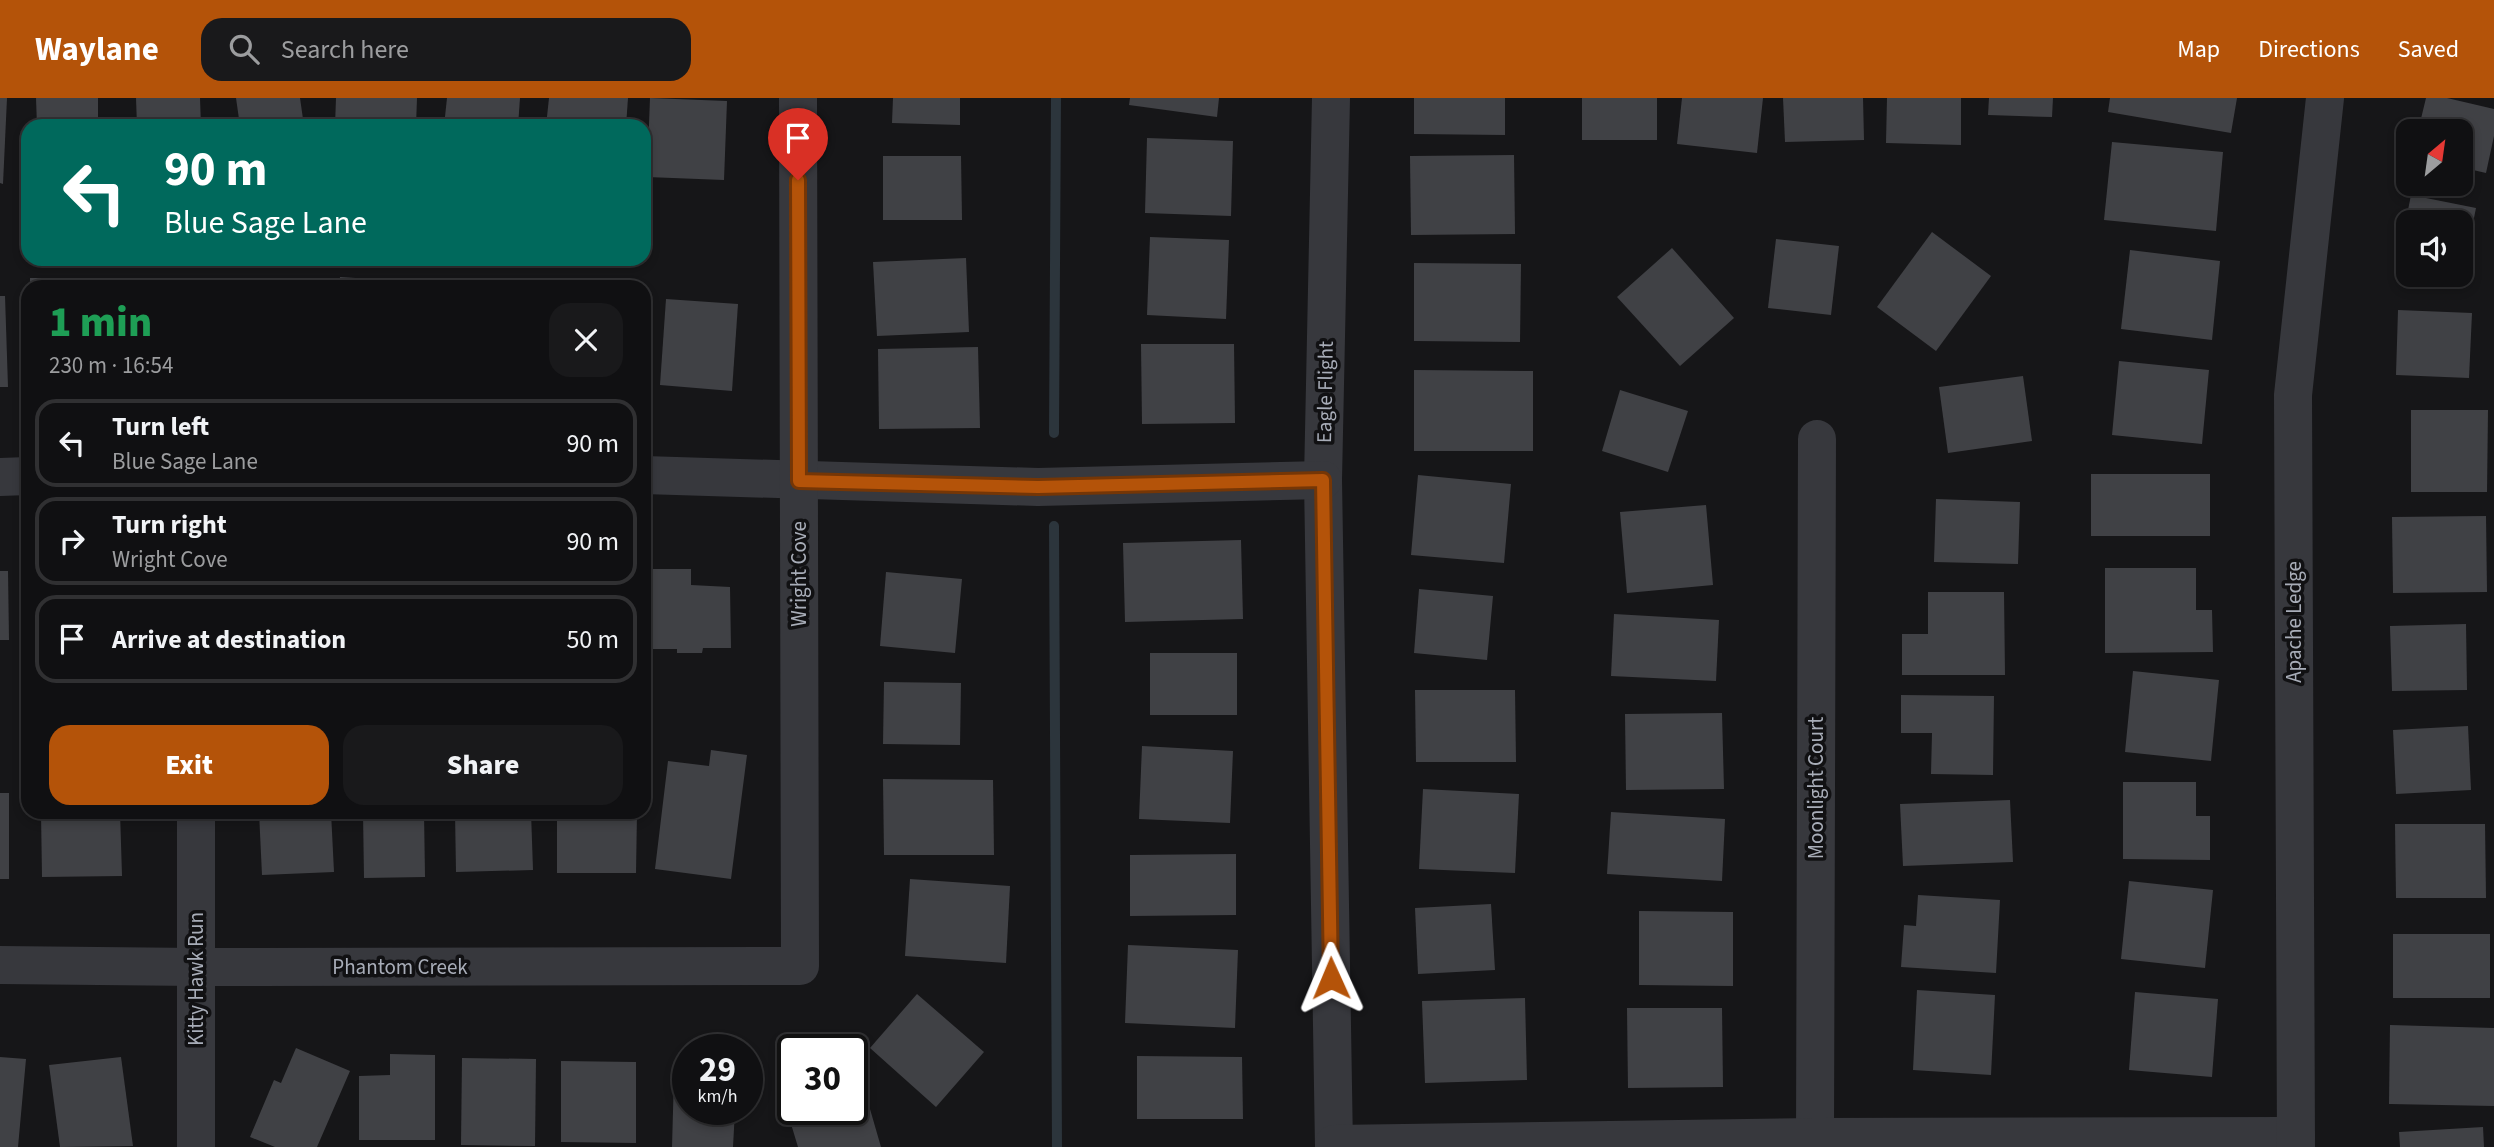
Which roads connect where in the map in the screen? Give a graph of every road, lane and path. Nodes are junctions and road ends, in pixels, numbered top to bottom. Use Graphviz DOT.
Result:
graph roads {
  1 [pos="798,98"];
  2 [pos="1331,98"];
  3 [pos="2325,98"];
  4 [pos="1817,439"];
  5 [pos="651,475"];
  6 [pos="21,476"];
  7 [pos="0,477"];
  8 [pos="1323,480"];
  9 [pos="799,481"];
  10 [pos="196,819"];
  11 [pos="0,965"];
  12 [pos="197,967"];
  13 [pos="800,967"];
  14 [pos="1815,1138"];
  15 [pos="2296,1141"];
  16 [pos="1334,1145"];
  17 [pos="196,1147"];
  1 -- 9 [label="street, Wright Cove"];
  2 -- 8 [label="street, Eagle Flight"];
  3 -- 15 [label="street, Apache Ledge"];
  4 -- 14 [label="street, Moonlight Court"];
  5 -- 9 [label="street"];
  6 -- 7 [label="street"];
  8 -- 9 [label="street"];
  8 -- 16 [label="street, Eagle Flight"];
  9 -- 13 [label="street, Wright Cove"];
  10 -- 12 [label="street, Kitty Hawk Run"];
  11 -- 12 [label="street, Phantom Creek"];
  12 -- 13 [label="street, Phantom Creek"];
  12 -- 17 [label="street, Kitty Hawk Run"];
  14 -- 15 [label="street"];
  14 -- 16 [label="street"];
}
